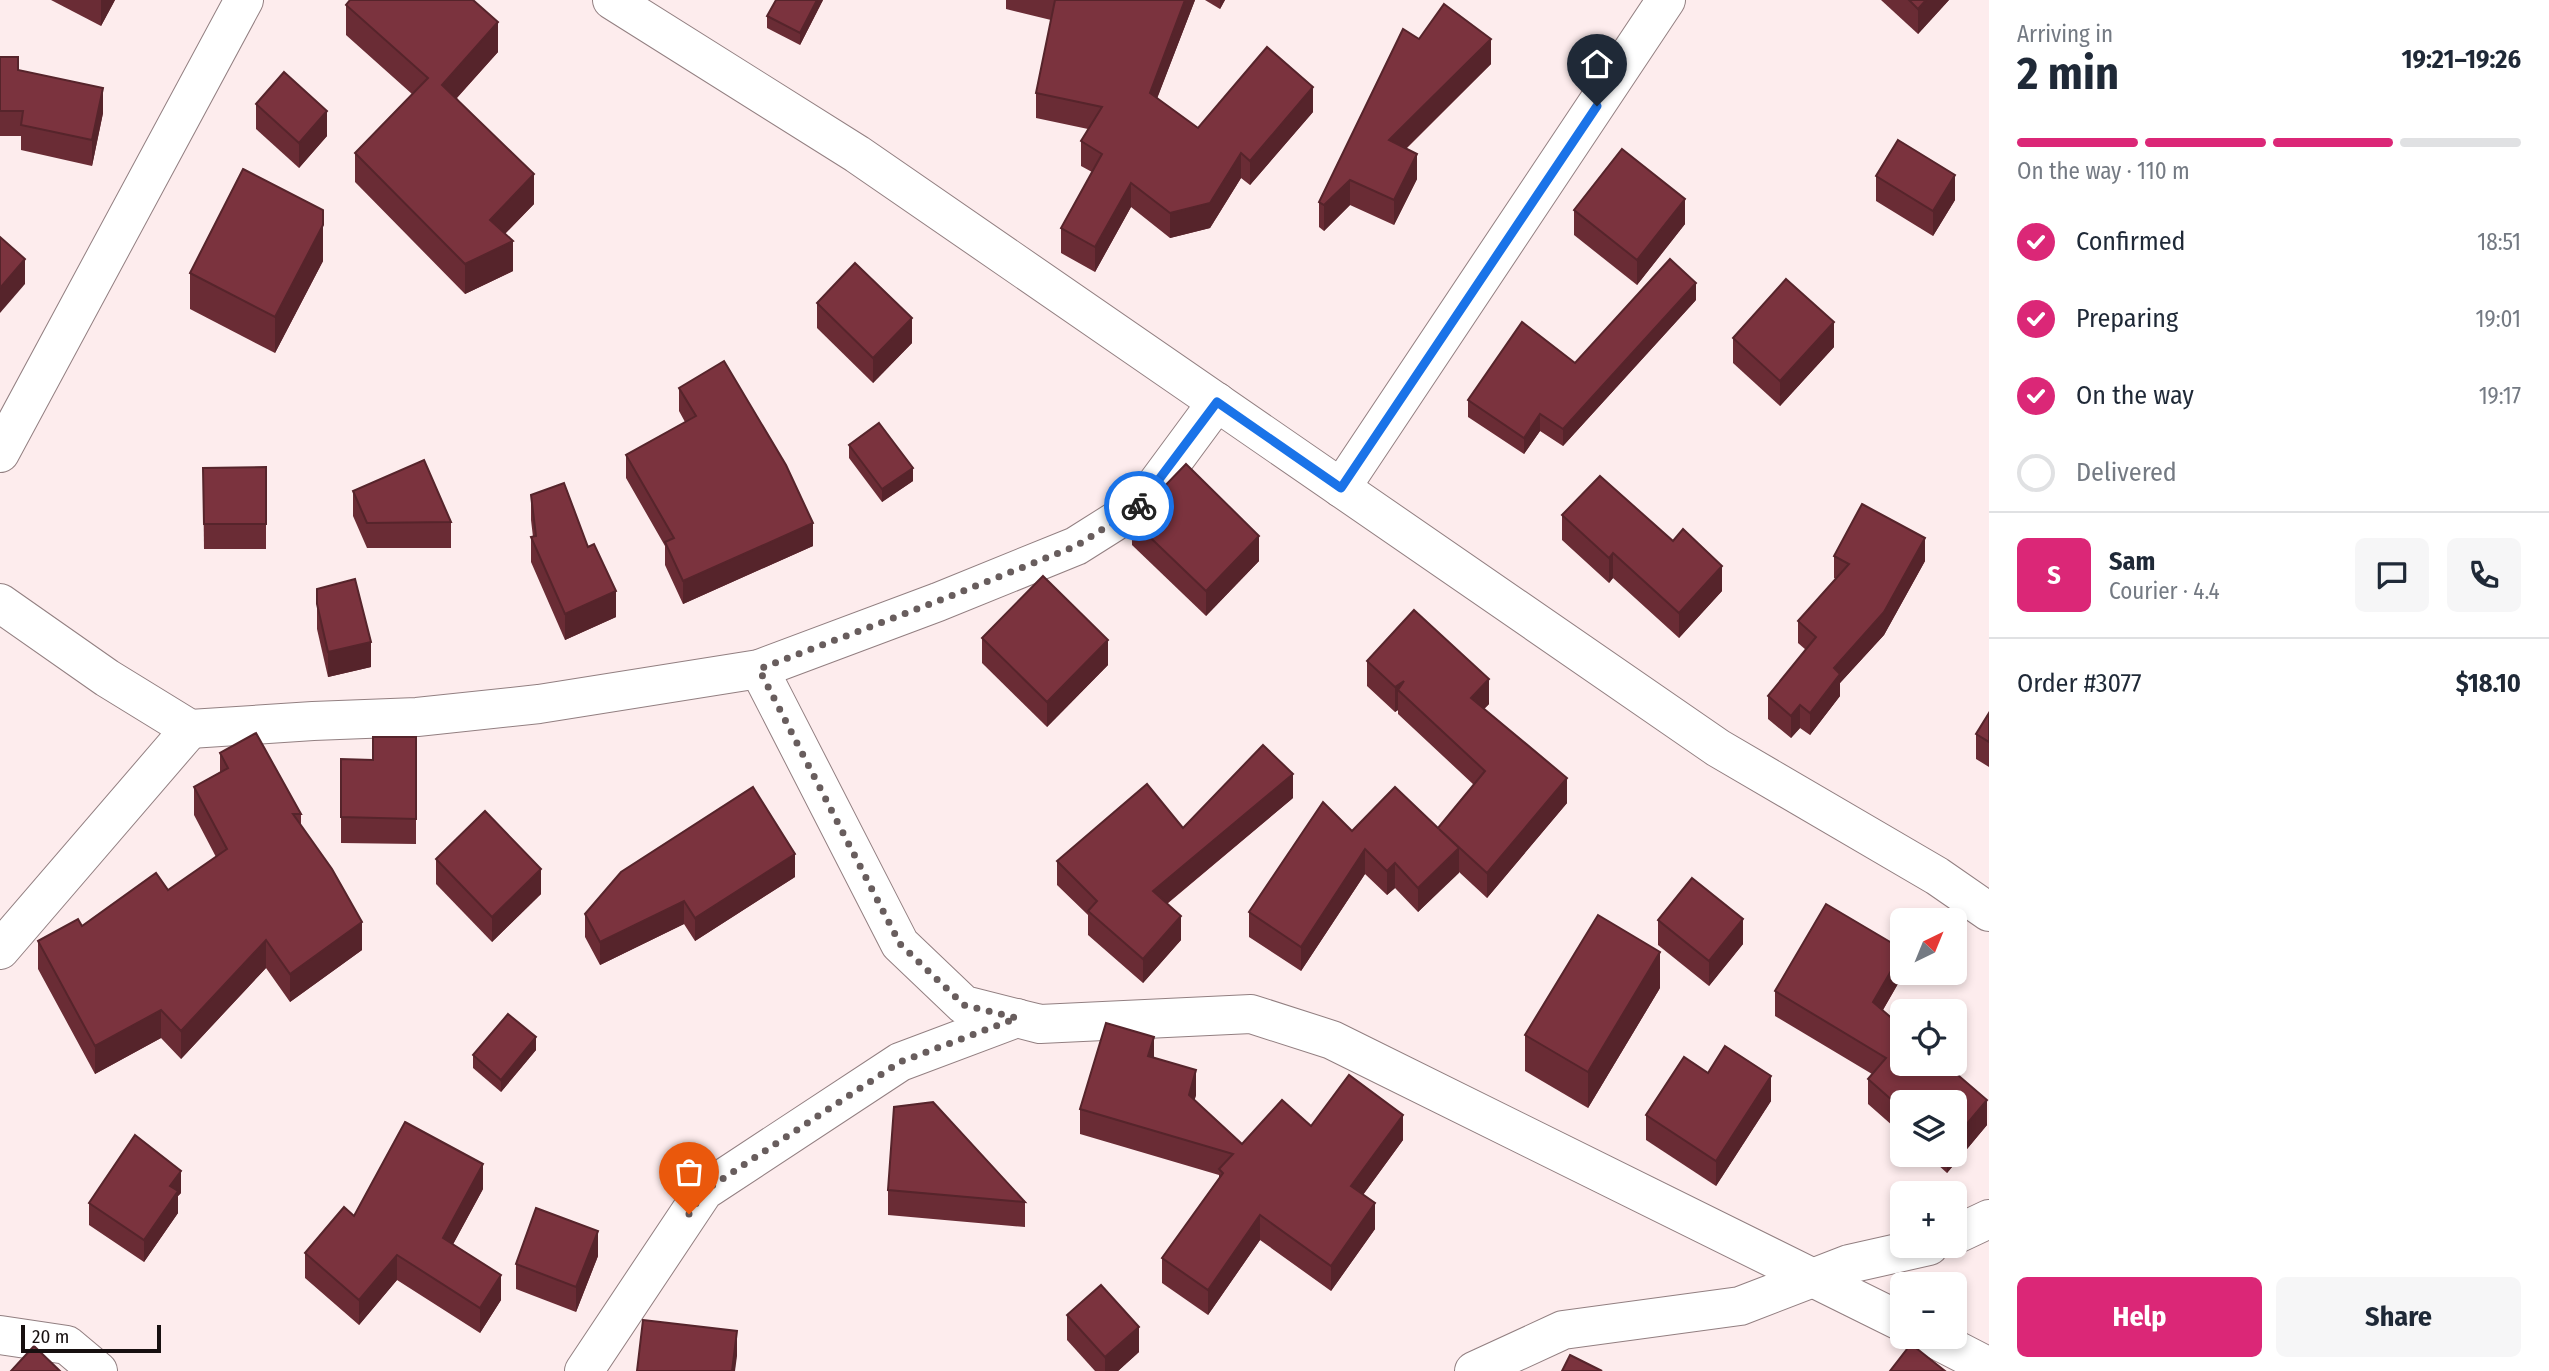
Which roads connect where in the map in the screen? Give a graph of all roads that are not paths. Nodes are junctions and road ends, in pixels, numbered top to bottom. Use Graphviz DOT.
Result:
graph roads {
  1 [pos="244,0"];
  2 [pos="612,0"];
  3 [pos="1666,0"];
  4 [pos="1217,402"];
  5 [pos="0,453"];
  6 [pos="1341,488"];
  7 [pos="0,603"];
  8 [pos="759,669"];
  9 [pos="190,729"];
  10 [pos="1989,912"];
  11 [pos="0,950"];
  12 [pos="1017,1018"];
  13 [pos="1989,1219"];
  14 [pos="1967,1229"];
  15 [pos="1890,1255"];
  16 [pos="1814,1278"];
  17 [pos="1890,1316"];
  18 [pos="0,1335"];
  19 [pos="1954,1349"];
  20 [pos="1989,1367"];
  21 [pos="98,1371"];
  22 [pos="584,1371"];
  23 [pos="1474,1371"];
  1 -- 5 [label="street"];
  2 -- 4 [label="street"];
  3 -- 6 [label="street"];
  4 -- 6 [label="street"];
  4 -- 8 [label="street"];
  6 -- 10 [label="street"];
  7 -- 9 [label="street"];
  8 -- 9 [label="street"];
  8 -- 12 [label="street"];
  9 -- 11 [label="street"];
  12 -- 16 [label="street"];
  12 -- 22 [label="street"];
  13 -- 14 [label="street"];
  15 -- 16 [label="street"];
  16 -- 17 [label="street"];
  16 -- 23 [label="street"];
  18 -- 21 [label="street"];
  19 -- 20 [label="street"];
}
